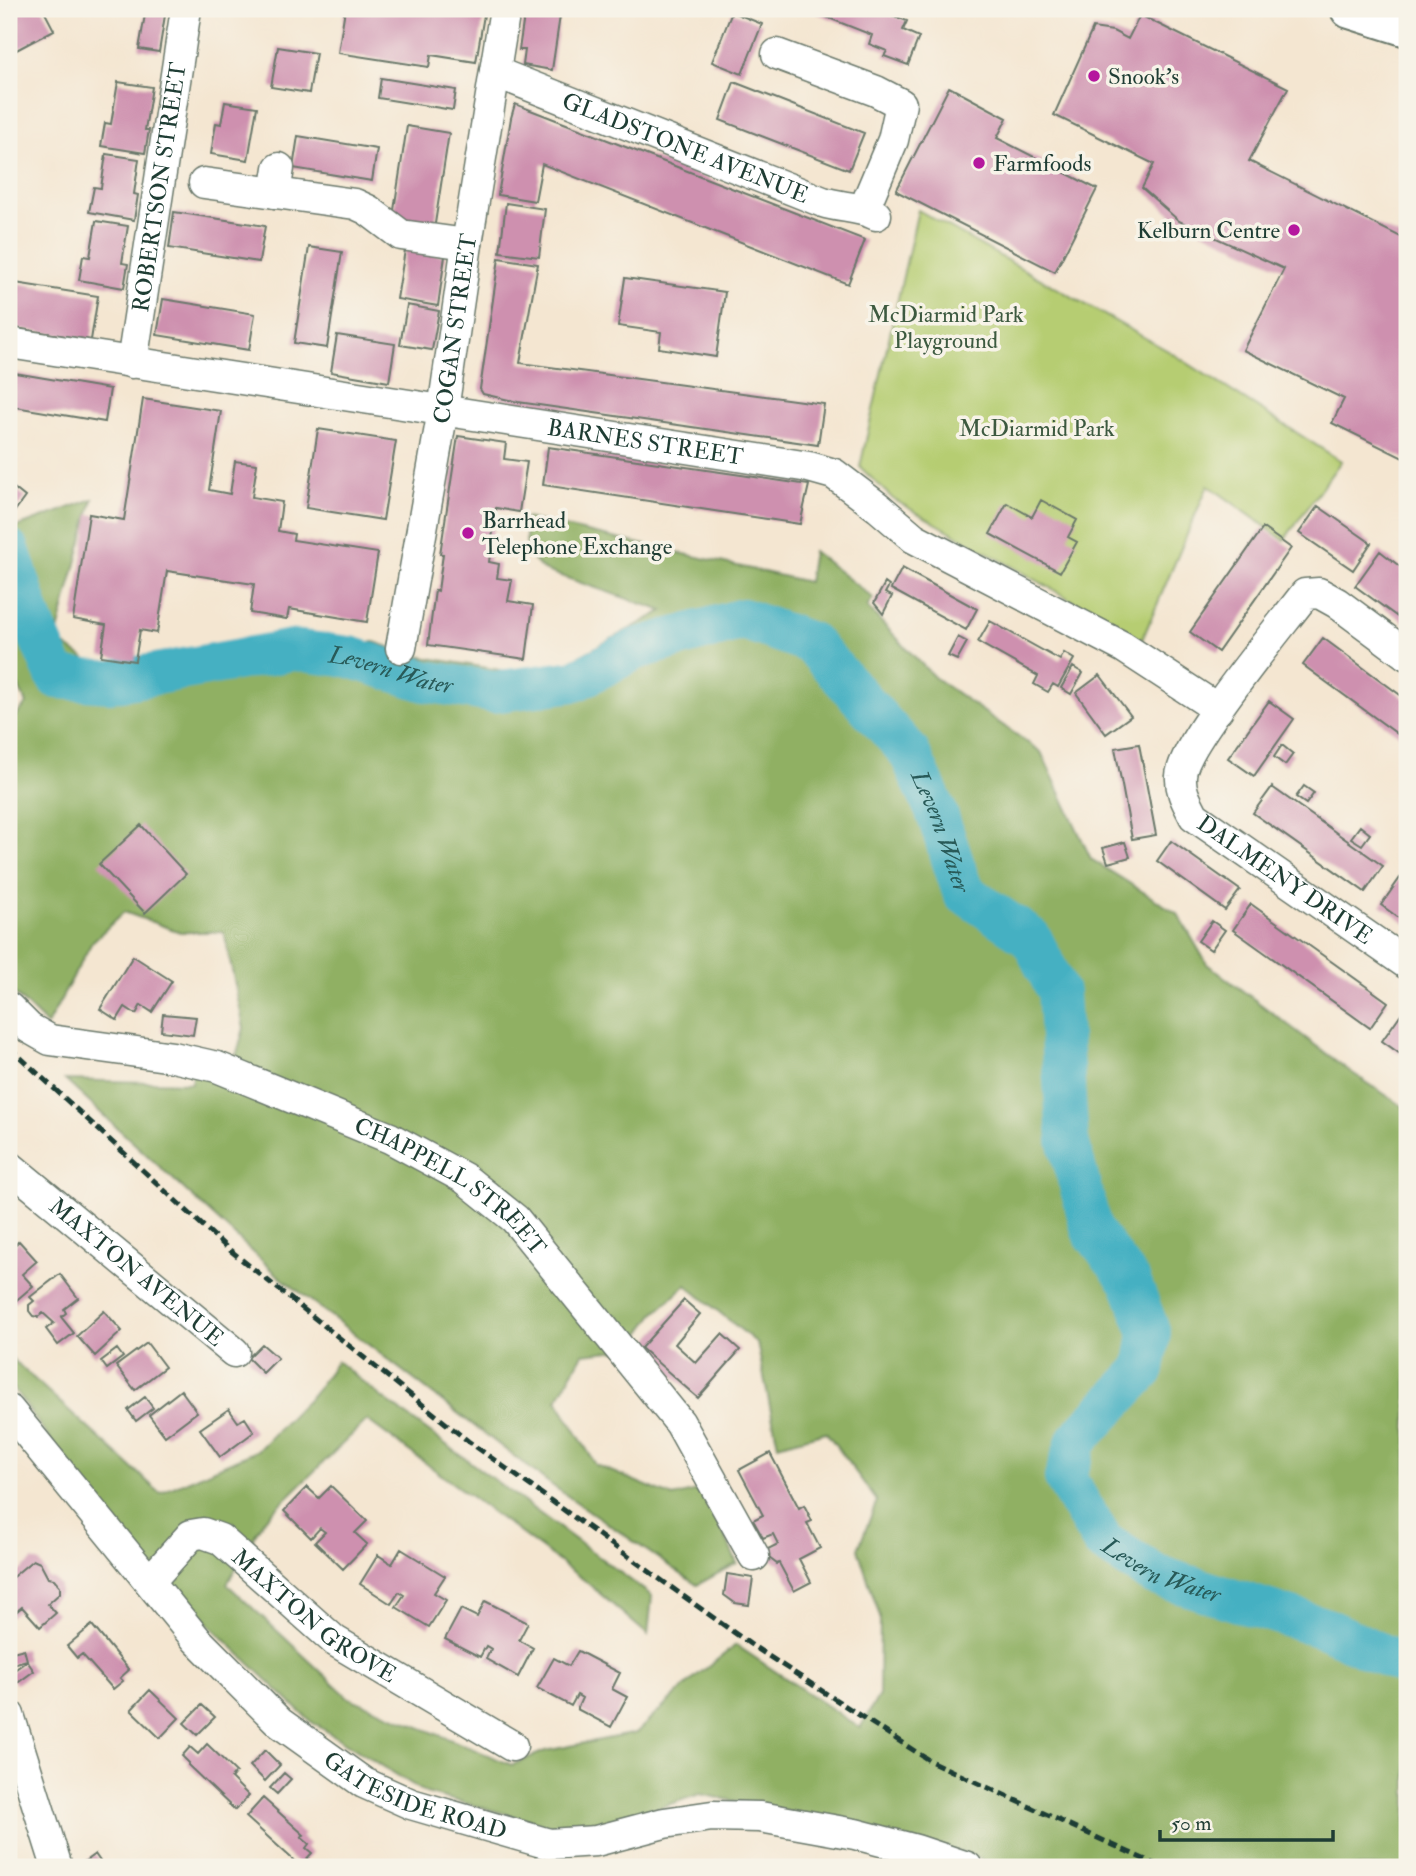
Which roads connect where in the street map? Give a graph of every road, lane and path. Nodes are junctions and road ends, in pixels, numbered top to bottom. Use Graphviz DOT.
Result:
graph roads {
  1 [pos="187,9"];
  2 [pos="505,9"];
  3 [pos="1350,9"];
  4 [pos="1407,27"];
  5 [pos="777,54"];
  6 [pos="495,72"];
  7 [pos="204,183"];
  8 [pos="467,244"];
  9 [pos="9,344"];
  10 [pos="132,363"];
  11 [pos="443,410"];
  12 [pos="401,648"];
  13 [pos="1407,655"];
  14 [pos="1217,709"];
  15 [pos="1407,964"];
  16 [pos="9,1008"];
  17 [pos="9,1166"];
  18 [pos="234,1352"];
  19 [pos="9,1410"];
  20 [pos="754,1556"];
  21 [pos="150,1581"];
  22 [pos="9,1716"];
  23 [pos="496,1744"];
  24 [pos="57,1867"];
  25 [pos="967,1867"];
  1 -- 10 [label="street, ROBERTSON STREET"];
  2 -- 6 [label="street, COGAN STREET"];
  3 -- 4 [label="main road"];
  5 -- 6 [label="street, GLADSTONE AVENUE"];
  6 -- 8 [label="street, COGAN STREET"];
  7 -- 8 [label="street"];
  8 -- 11 [label="street, COGAN STREET"];
  9 -- 10 [label="street, BARNES STREET"];
  10 -- 11 [label="street, BARNES STREET"];
  11 -- 12 [label="street, COGAN STREET"];
  11 -- 14 [label="street, BARNES STREET"];
  13 -- 14 [label="street, DALMENY DRIVE"];
  14 -- 15 [label="street, DALMENY DRIVE"];
  16 -- 20 [label="street, CHAPPELL STREET"];
  17 -- 18 [label="street, MAXTON AVENUE"];
  19 -- 21 [label="street, GATESIDE ROAD"];
  21 -- 23 [label="street, MAXTON GROVE"];
  21 -- 25 [label="street, GATESIDE ROAD"];
  22 -- 24 [label="street"];
}
